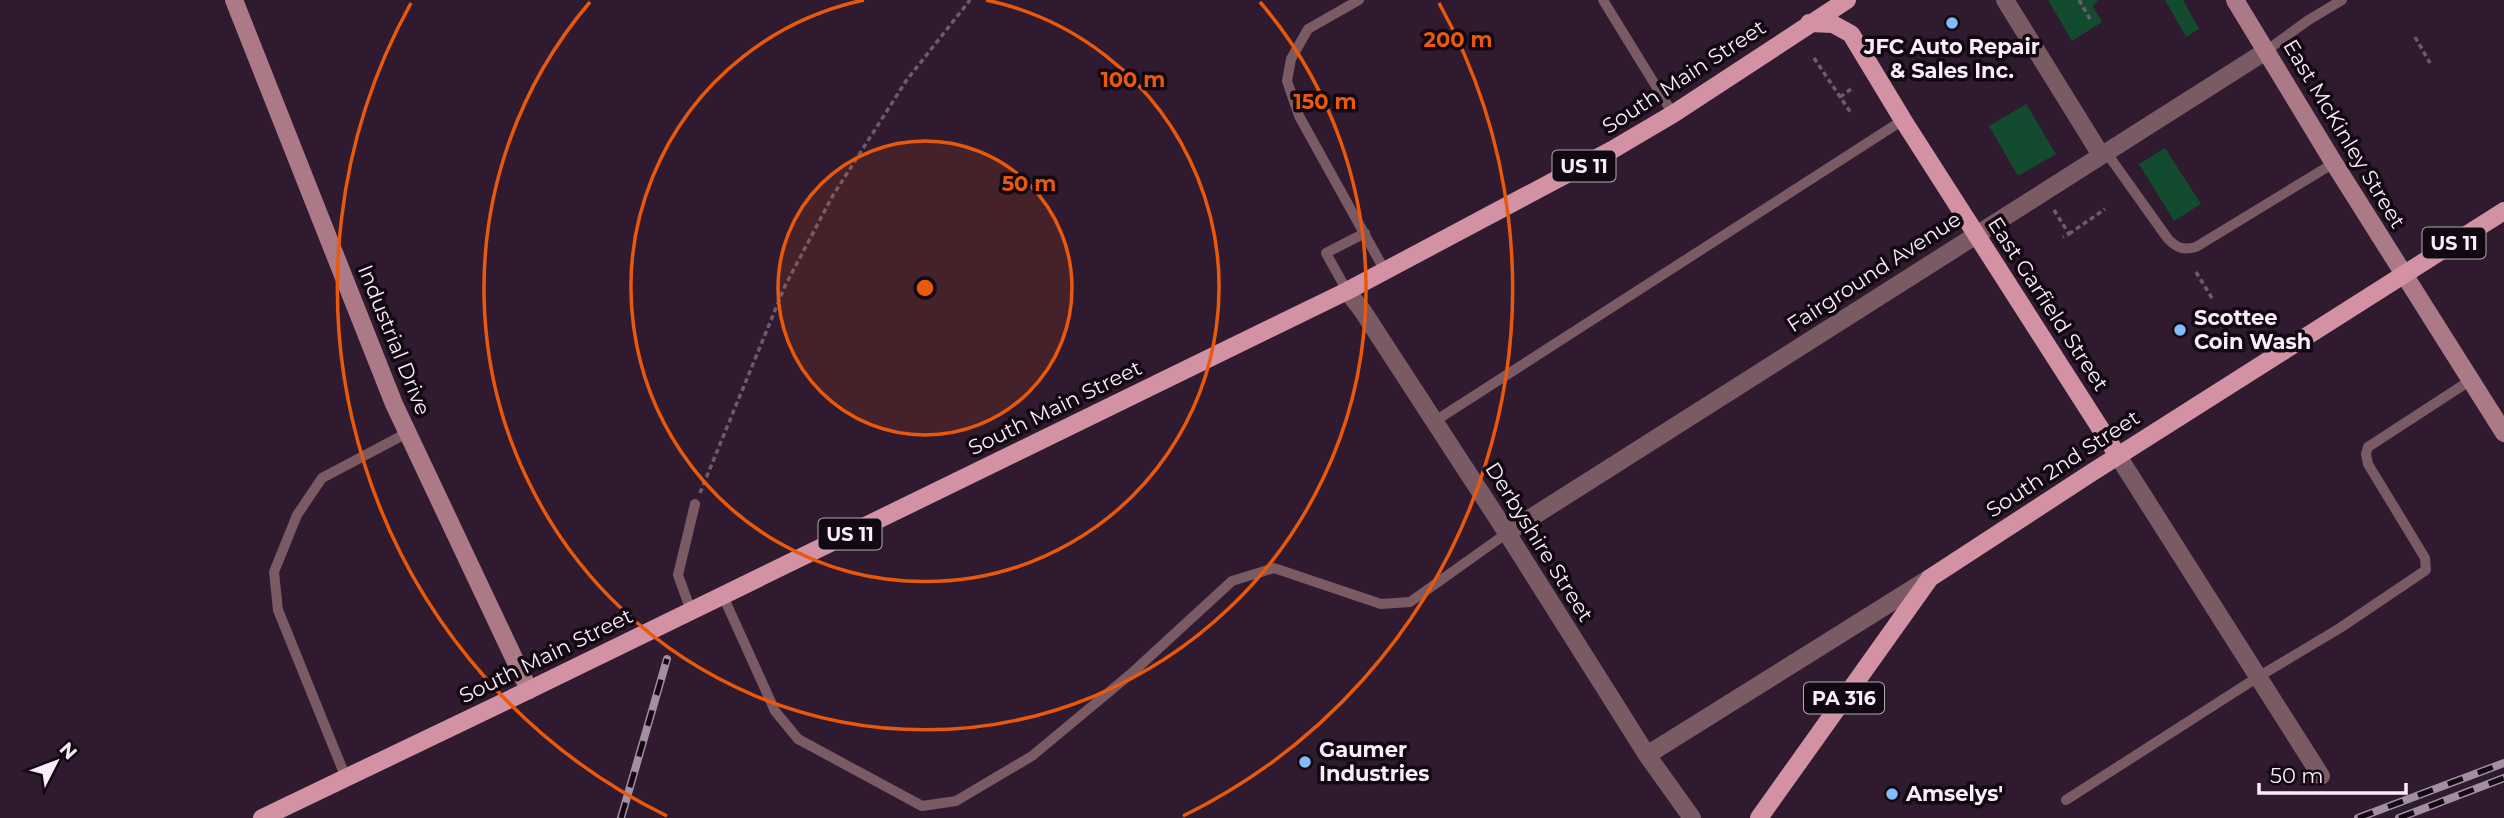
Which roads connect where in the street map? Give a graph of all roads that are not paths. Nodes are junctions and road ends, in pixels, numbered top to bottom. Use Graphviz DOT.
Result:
graph roads {
  1 [pos="234,0"];
  2 [pos="1603,0"];
  3 [pos="1847,0"];
  4 [pos="1852,0"];
  5 [pos="2006,0"];
  6 [pos="2235,0"];
  7 [pos="2342,0"];
  8 [pos="1355,1"];
  9 [pos="1810,23"];
  10 [pos="1851,34"];
  11 [pos="2266,51"];
  12 [pos="1673,114"];
  13 [pos="1903,120"];
  14 [pos="2104,154"];
  15 [pos="2334,163"];
  16 [pos="2504,211"];
  17 [pos="1365,233"];
  18 [pos="1976,234"];
  19 [pos="1385,271"];
  20 [pos="2403,275"];
  21 [pos="1347,290"];
  22 [pos="2471,380"];
  23 [pos="1435,421"];
  24 [pos="407,433"];
  25 [pos="2504,433"];
  26 [pos="2118,456"];
  27 [pos="695,505"];
  28 [pos="1507,533"];
  29 [pos="1930,578"];
  30 [pos="723,596"];
  31 [pos="691,611"];
  32 [pos="2258,677"];
  33 [pos="529,690"];
  34 [pos="1647,755"];
  35 [pos="2322,776"];
  36 [pos="346,778"];
  37 [pos="2066,800"];
  38 [pos="262,818"];
  39 [pos="1692,818"];
  40 [pos="1759,818"];
  1 -- 24 [label="street, Industrial Drive"];
  2 -- 12 [label="lane"];
  3 -- 9 [label="main road, South Main Street / US 11"];
  4 -- 10 [label="main road"];
  5 -- 14 [label="street"];
  6 -- 11 [label="street, East McKinley Street"];
  7 -- 11 [label="lane"];
  8 -- 17 [label="lane"];
  9 -- 10 [label="main road"];
  9 -- 12 [label="main road, South Main Street / US 11"];
  10 -- 13 [label="main road, East Garfield Street"];
  11 -- 14 [label="street, Fairground Avenue"];
  11 -- 15 [label="street, East McKinley Street"];
  12 -- 19 [label="main road, South Main Street / US 11"];
  13 -- 18 [label="main road, East Garfield Street"];
  13 -- 23 [label="lane"];
  14 -- 15 [label="lane"];
  14 -- 18 [label="street, Fairground Avenue"];
  15 -- 20 [label="street, East McKinley Street"];
  16 -- 20 [label="main road, South 2nd Street / US 11"];
  17 -- 19 [label="lane"];
  17 -- 21 [label="lane"];
  18 -- 26 [label="main road, East Garfield Street"];
  18 -- 28 [label="street, Fairground Avenue"];
  19 -- 21 [label="main road, South Main Street / US 11"];
  20 -- 22 [label="street, East McKinley Street"];
  20 -- 26 [label="main road, South 2nd Street / US 11"];
  21 -- 23 [label="street, Derbyshire Street"];
  21 -- 30 [label="main road, South Main Street / US 11"];
  22 -- 25 [label="street, East McKinley Street"];
  22 -- 32 [label="lane"];
  23 -- 28 [label="street, Derbyshire Street"];
  24 -- 33 [label="street, Industrial Drive"];
  24 -- 36 [label="lane"];
  26 -- 29 [label="main road, South 2nd Street / PA 316"];
  26 -- 32 [label="street, East Garfield Street"];
  27 -- 31 [label="lane"];
  28 -- 30 [label="lane"];
  28 -- 34 [label="street, Derbyshire Street"];
  29 -- 34 [label="street, South 2nd Street"];
  29 -- 40 [label="main road, PA 316"];
  30 -- 31 [label="main road, South Main Street / US 11"];
  31 -- 33 [label="main road, South Main Street / US 11"];
  32 -- 35 [label="street, East Garfield Street"];
  32 -- 37 [label="lane"];
  33 -- 36 [label="main road, South Main Street / US 11"];
  34 -- 39 [label="street, Derbyshire Street"];
  36 -- 38 [label="main road, South Main Street / US 11"];
}
